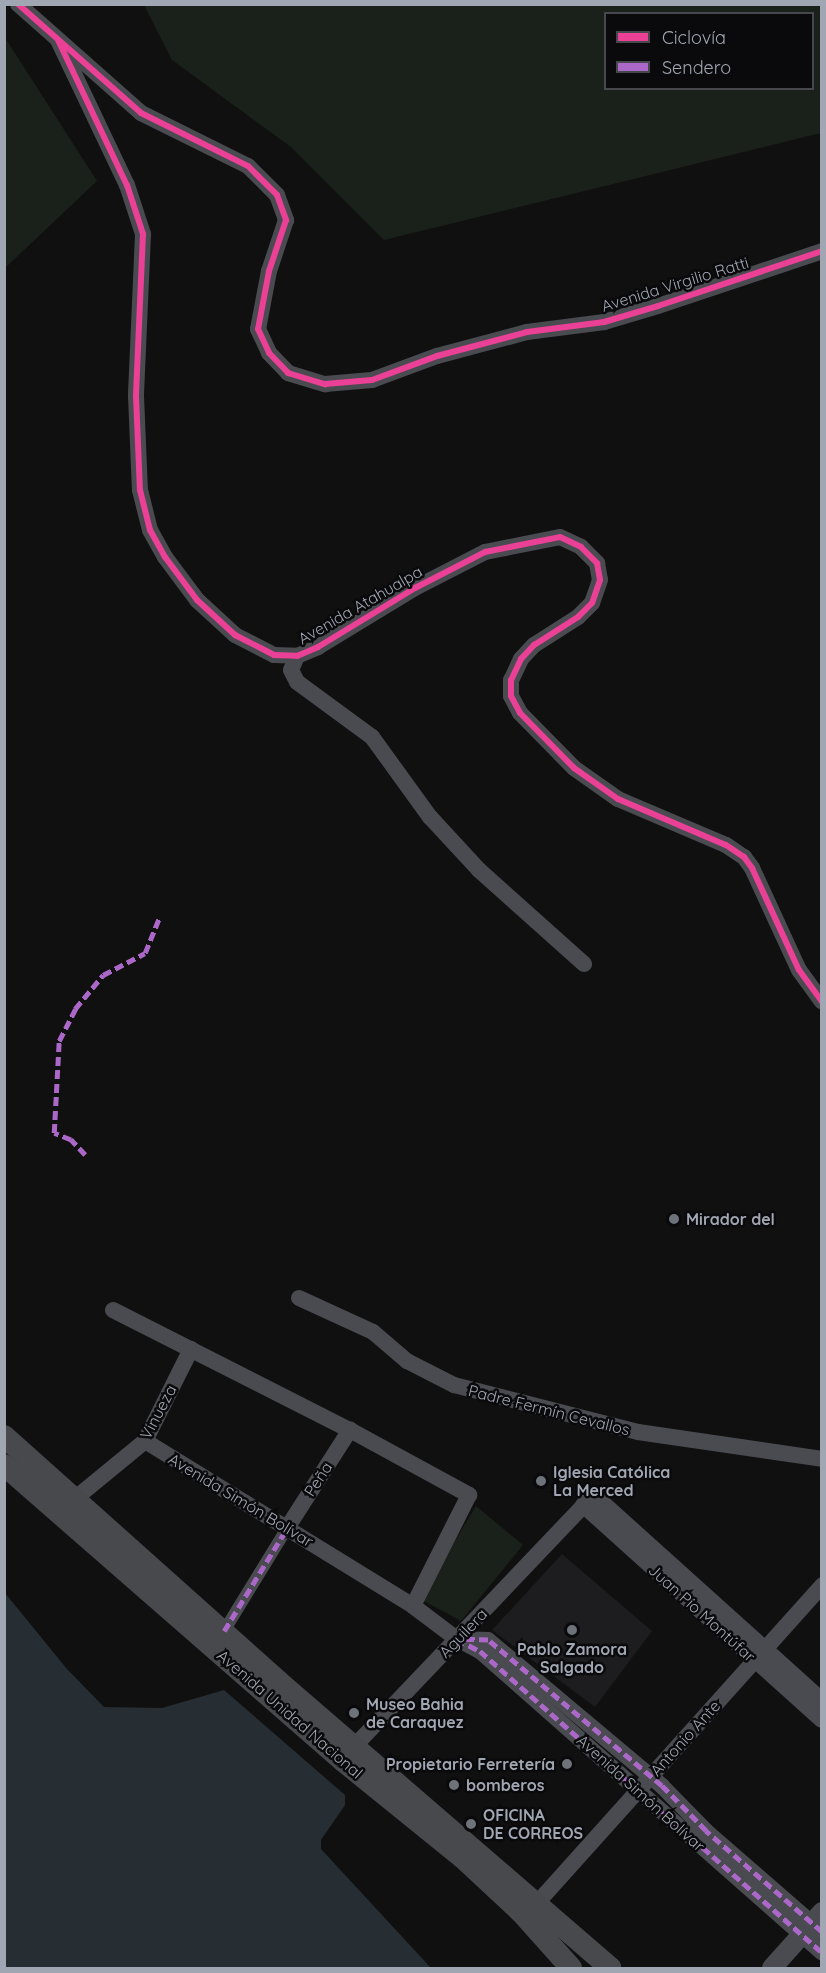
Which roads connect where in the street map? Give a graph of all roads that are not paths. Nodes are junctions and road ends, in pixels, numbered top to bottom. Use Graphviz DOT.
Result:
graph roads {
  1 [pos="18,4"];
  2 [pos="58,40"];
  3 [pos="822,251"];
  4 [pos="297,656"];
  5 [pos="584,964"];
  6 [pos="822,1002"];
  7 [pos="299,1298"];
  8 [pos="113,1310"];
  9 [pos="191,1349"];
  10 [pos="350,1430"];
  11 [pos="4,1436"];
  12 [pos="145,1442"];
  13 [pos="822,1459"];
  14 [pos="4,1465"];
  15 [pos="589,1500"];
  16 [pos="66,1506"];
  17 [pos="287,1528"];
  18 [pos="822,1585"];
  19 [pos="412,1606"];
  20 [pos="224,1631"];
  21 [pos="457,1639"];
  22 [pos="760,1655"];
  23 [pos="822,1700"];
  24 [pos="822,1720"];
  25 [pos="348,1753"];
  26 [pos="650,1777"];
  27 [pos="637,1790"];
  28 [pos="530,1910"];
  29 [pos="814,1925"];
  30 [pos="822,1953"];
  31 [pos="571,1968"];
  32 [pos="610,1968"];
  33 [pos="772,1968"];
  1 -- 2 [label="street, Avenida Atahualpa"];
  2 -- 3 [label="street, Avenida Virgilio Ratti"];
  2 -- 4 [label="street, Avenida Atahualpa"];
  4 -- 5 [label="street"];
  4 -- 6 [label="street, Avenida Atahualpa"];
  7 -- 13 [label="street, Padre Fermín Cevallos"];
  8 -- 9 [label="street"];
  9 -- 10 [label="street"];
  9 -- 12 [label="street, Vinueza"];
  10 -- 17 [label="street, Peña"];
  10 -- 19 [label="street"];
  11 -- 16 [label="main road"];
  12 -- 16 [label="street, Vinueza"];
  12 -- 17 [label="street, Avenida Simón Bolívar"];
  14 -- 16 [label="main road, Avenida Unidad Nacional"];
  15 -- 21 [label="street, Aguilera"];
  15 -- 22 [label="street, Juan Pío Montúfar"];
  16 -- 20 [label="main road"];
  16 -- 25 [label="main road, Avenida Unidad Nacional"];
  17 -- 19 [label="street, Avenida Simón Bolívar"];
  17 -- 20 [label="street"];
  18 -- 22 [label="street, Antonio Ante"];
  19 -- 21 [label="street, Avenida Simón Bolívar"];
  20 -- 25 [label="main road"];
  21 -- 25 [label="street, Aguilera"];
  21 -- 26 [label="street, Avenida Simón Bolívar"];
  21 -- 27 [label="street, Avenida Simón Bolívar"];
  22 -- 23 [label="street, Juan Pío Montúfar"];
  22 -- 24 [label="street, Juan Pío Montúfar"];
  22 -- 26 [label="street, Antonio Ante"];
  25 -- 28 [label="main road"];
  26 -- 27 [label="street, Antonio Ante"];
  26 -- 29 [label="street, Avenida Simón Bolívar"];
  27 -- 28 [label="street, Antonio Ante"];
  27 -- 29 [label="street, Avenida Simón Bolívar"];
  28 -- 31 [label="main road"];
  28 -- 32 [label="main road"];
  29 -- 30 [label="street, Avenida Simón Bolívar"];
  29 -- 33 [label="street"];
}
